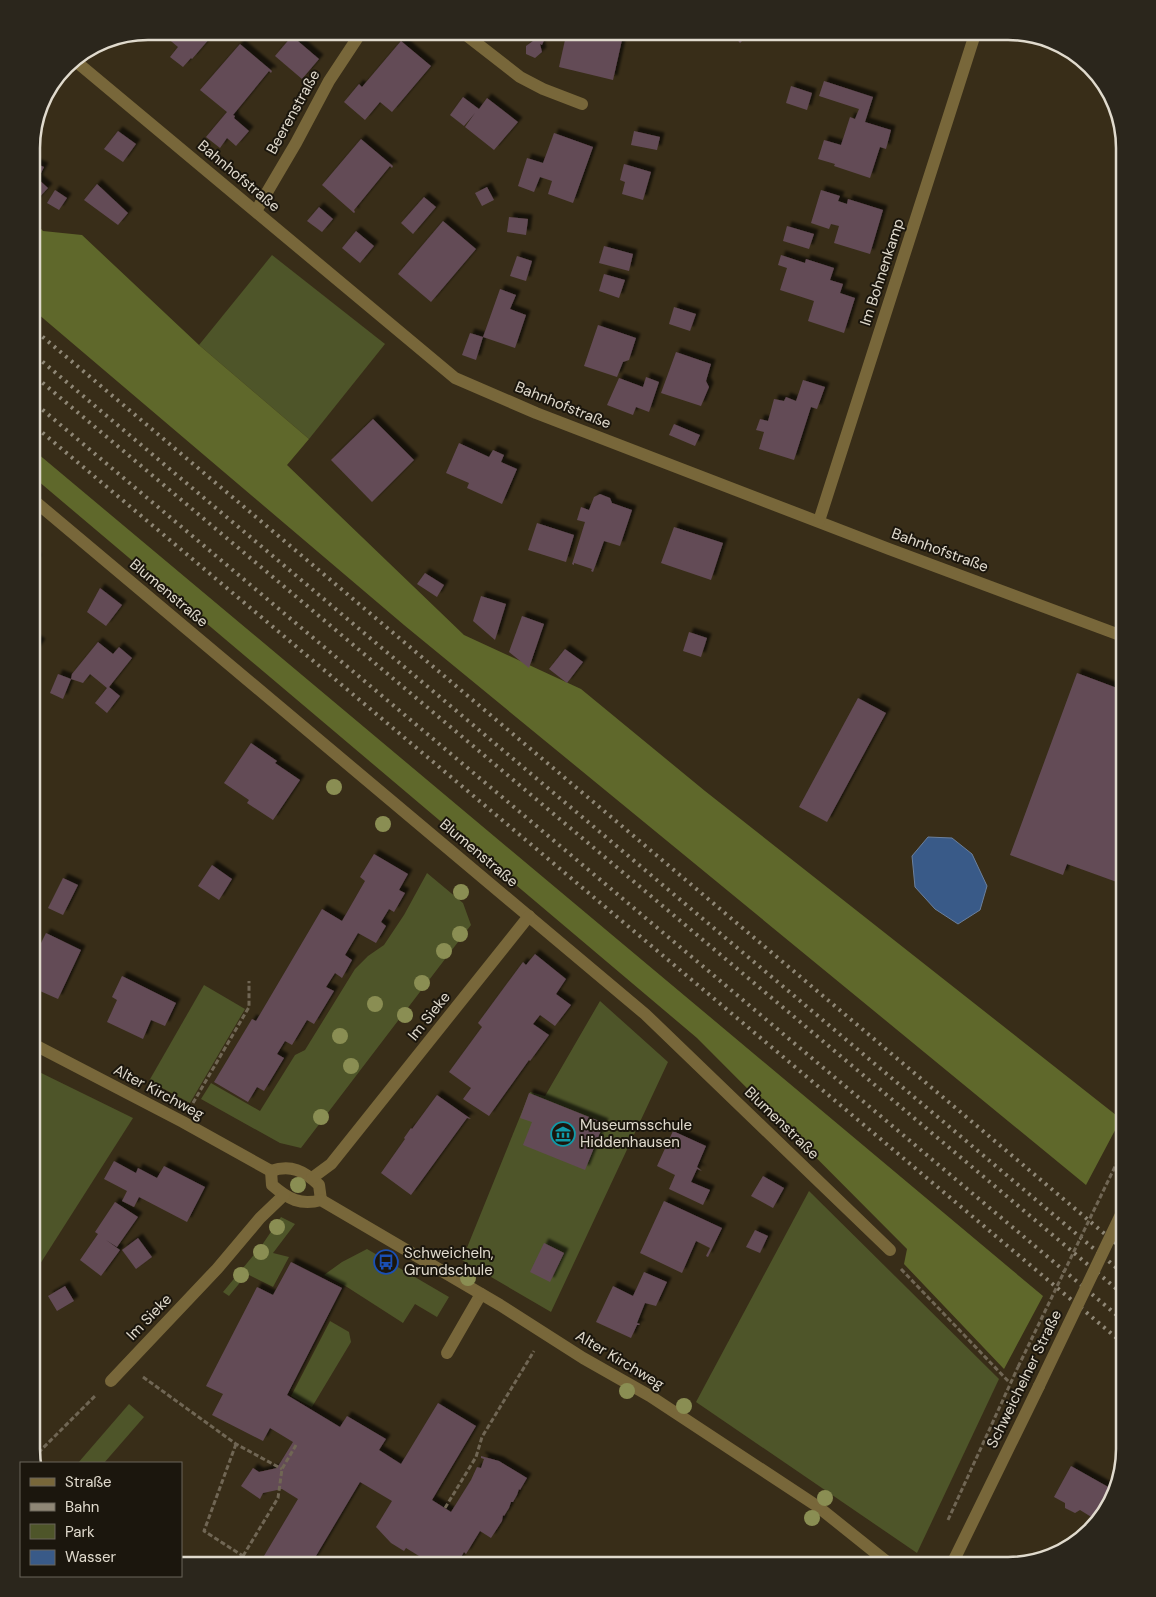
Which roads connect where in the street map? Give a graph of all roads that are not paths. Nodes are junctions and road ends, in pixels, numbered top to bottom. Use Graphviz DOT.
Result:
graph roads {
  1 [pos="356,40"];
  2 [pos="473,40"];
  3 [pos="973,40"];
  4 [pos="80,65"];
  5 [pos="582,104"];
  6 [pos="256,211"];
  7 [pos="40,505"];
  8 [pos="819,521"];
  9 [pos="1116,634"];
  10 [pos="529,916"];
  11 [pos="40,1048"];
  12 [pos="271,1171"];
  13 [pos="312,1178"];
  14 [pos="284,1195"];
  15 [pos="321,1200"];
  16 [pos="1116,1225"];
  17 [pos="890,1250"];
  18 [pos="481,1294"];
  19 [pos="447,1353"];
  20 [pos="110,1381"];
  21 [pos="881,1557"];
  22 [pos="955,1557"];
  1 -- 6 [label="street, Beerenstraße"];
  2 -- 5 [label="street"];
  3 -- 8 [label="street, Im Bohnenkamp"];
  4 -- 6 [label="street, Bahnhofstraße"];
  6 -- 8 [label="street, Bahnhofstraße"];
  7 -- 10 [label="street, Blumenstraße"];
  8 -- 9 [label="street, Bahnhofstraße"];
  10 -- 13 [label="street, Im Sieke"];
  10 -- 17 [label="street, Blumenstraße"];
  11 -- 12 [label="street, Alter Kirchweg"];
  12 -- 13 [label="street"];
  12 -- 14 [label="street"];
  13 -- 15 [label="street"];
  14 -- 15 [label="street, Alter Kirchweg"];
  14 -- 20 [label="street, Im Sieke"];
  15 -- 18 [label="street, Alter Kirchweg"];
  16 -- 22 [label="street, Schweichelner Straße, bridge"];
  18 -- 19 [label="street"];
  18 -- 21 [label="street, Alter Kirchweg"];
}
